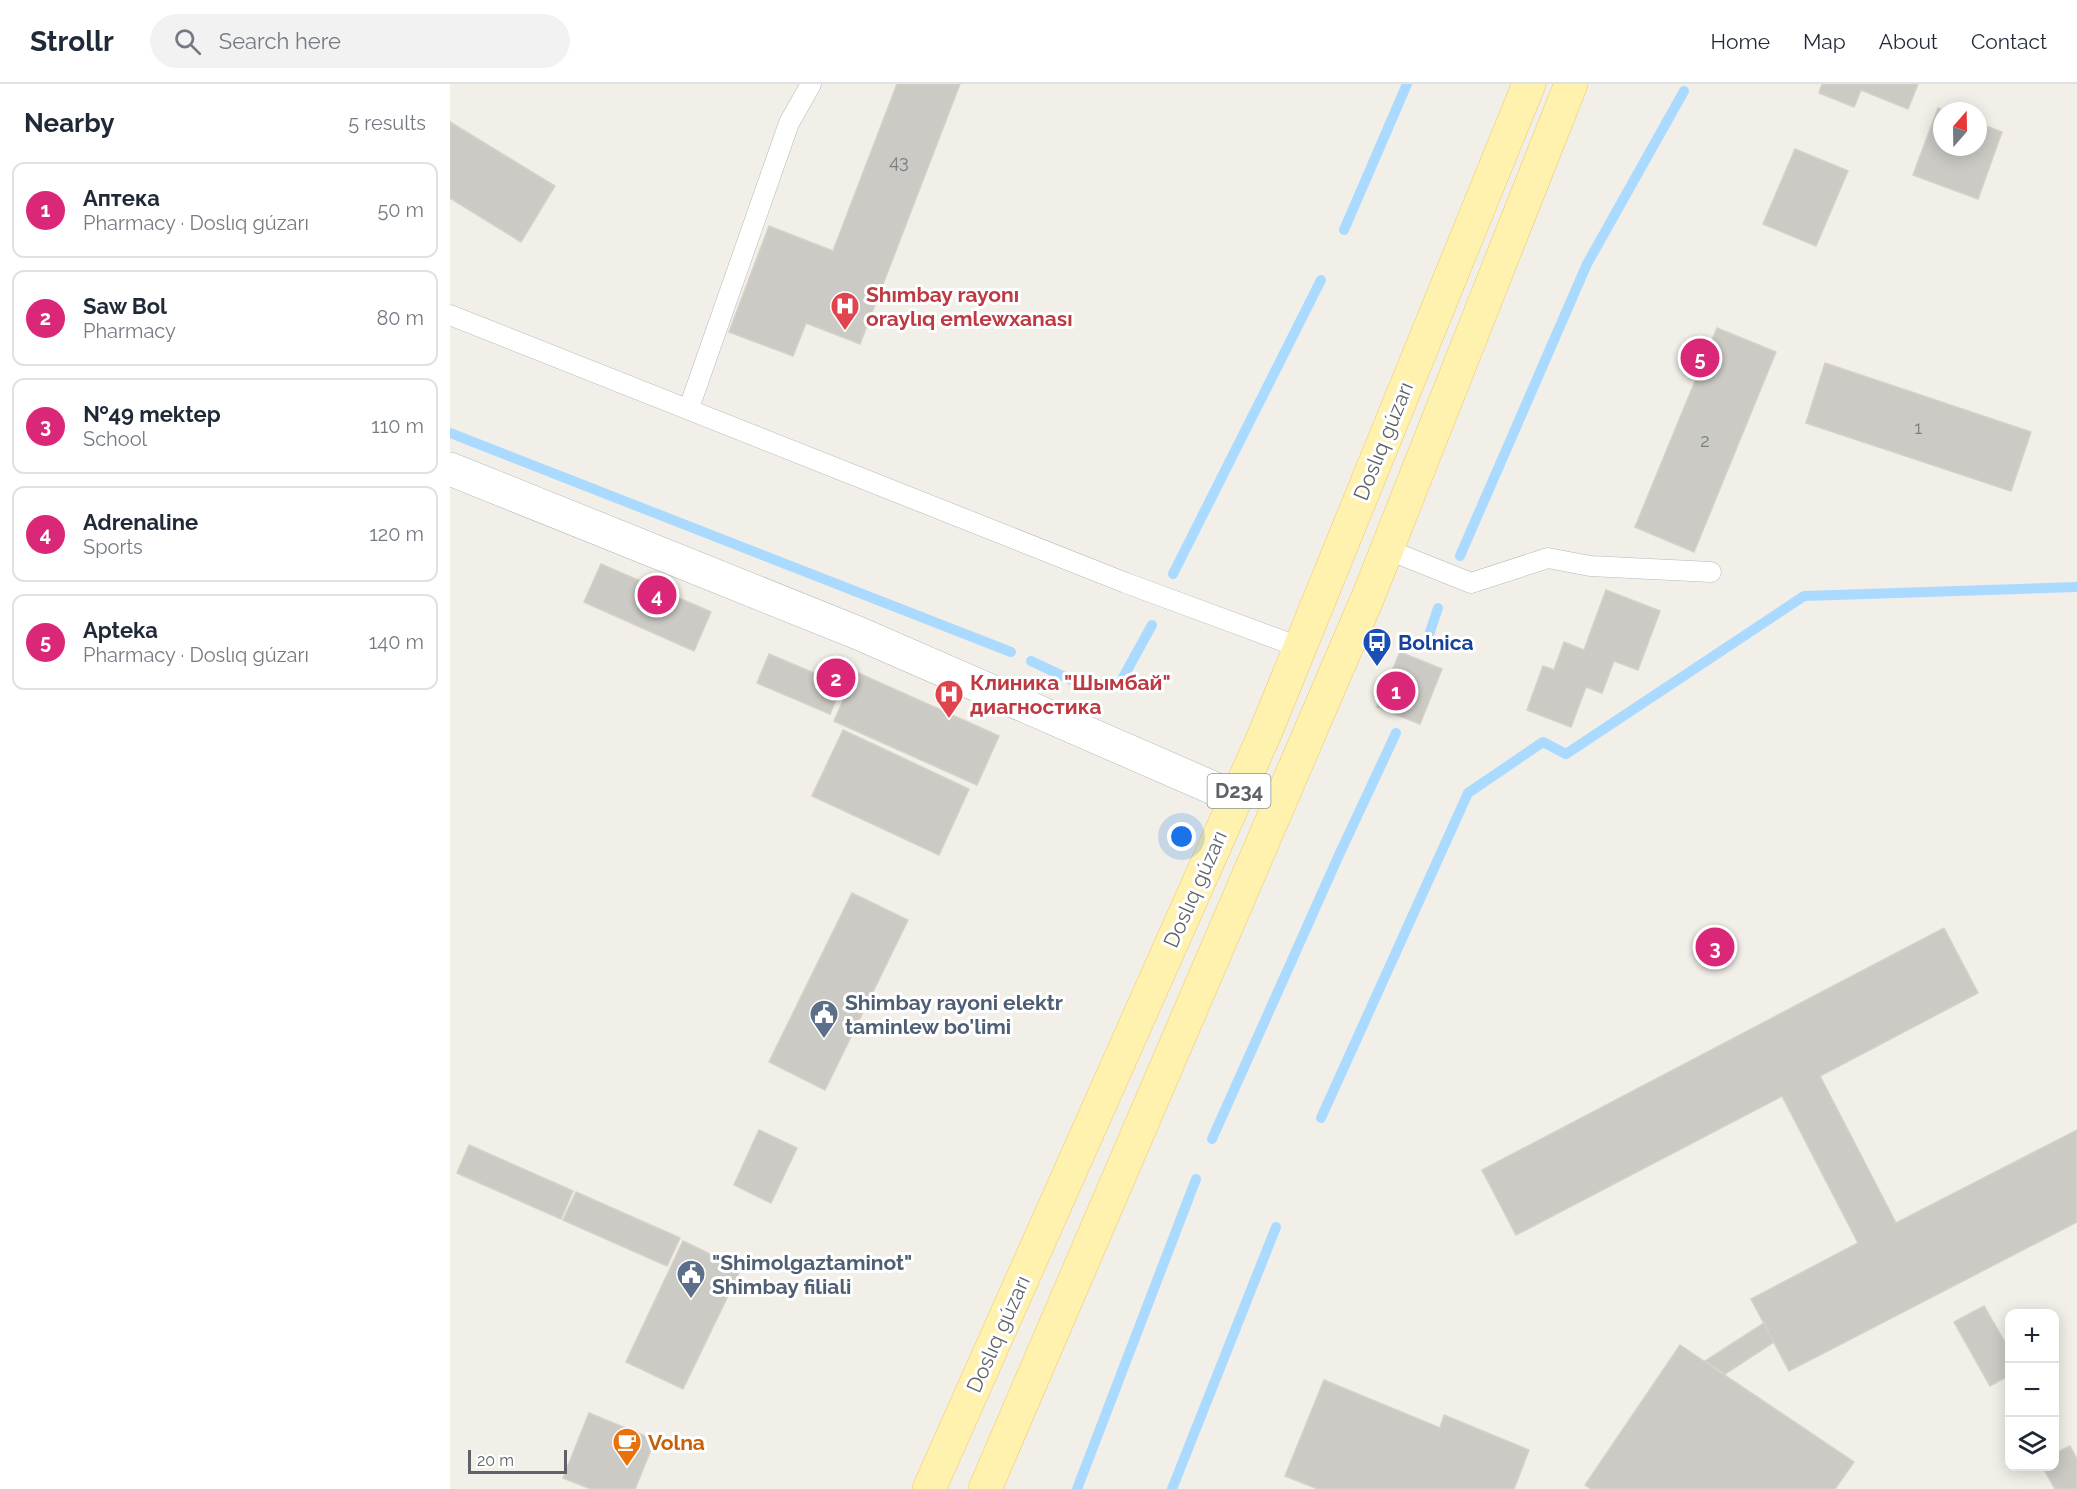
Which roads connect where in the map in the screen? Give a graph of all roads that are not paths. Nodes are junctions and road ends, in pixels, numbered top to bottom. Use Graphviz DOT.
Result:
graph roads {
  1 [pos="811,84"];
  2 [pos="1529,84"];
  3 [pos="1571,84"];
  4 [pos="450,315"];
  5 [pos="689,408"];
  6 [pos="450,469"];
  7 [pos="1386,549"];
  8 [pos="1711,572"];
  9 [pos="1313,614"];
  10 [pos="1354,630"];
  11 [pos="1299,647"];
  12 [pos="1236,798"];
  13 [pos="929,1489"];
  14 [pos="985,1489"];
  1 -- 5 [label="lane"];
  2 -- 9 [label="main road, Doslıq gúzarı / D234"];
  3 -- 7 [label="main road, Doslıq gúzarı / D234"];
  4 -- 5 [label="lane"];
  5 -- 11 [label="lane"];
  6 -- 12 [label="street"];
  7 -- 8 [label="lane"];
  7 -- 10 [label="main road, Doslıq gúzarı / D234"];
  9 -- 10 [label="main road"];
  9 -- 11 [label="main road, Doslıq gúzarı / D234"];
  10 -- 14 [label="main road, Doslıq gúzarı / D234"];
  11 -- 12 [label="main road, Doslıq gúzarı / D234"];
  12 -- 13 [label="main road, Doslıq gúzarı / D234"];
}
